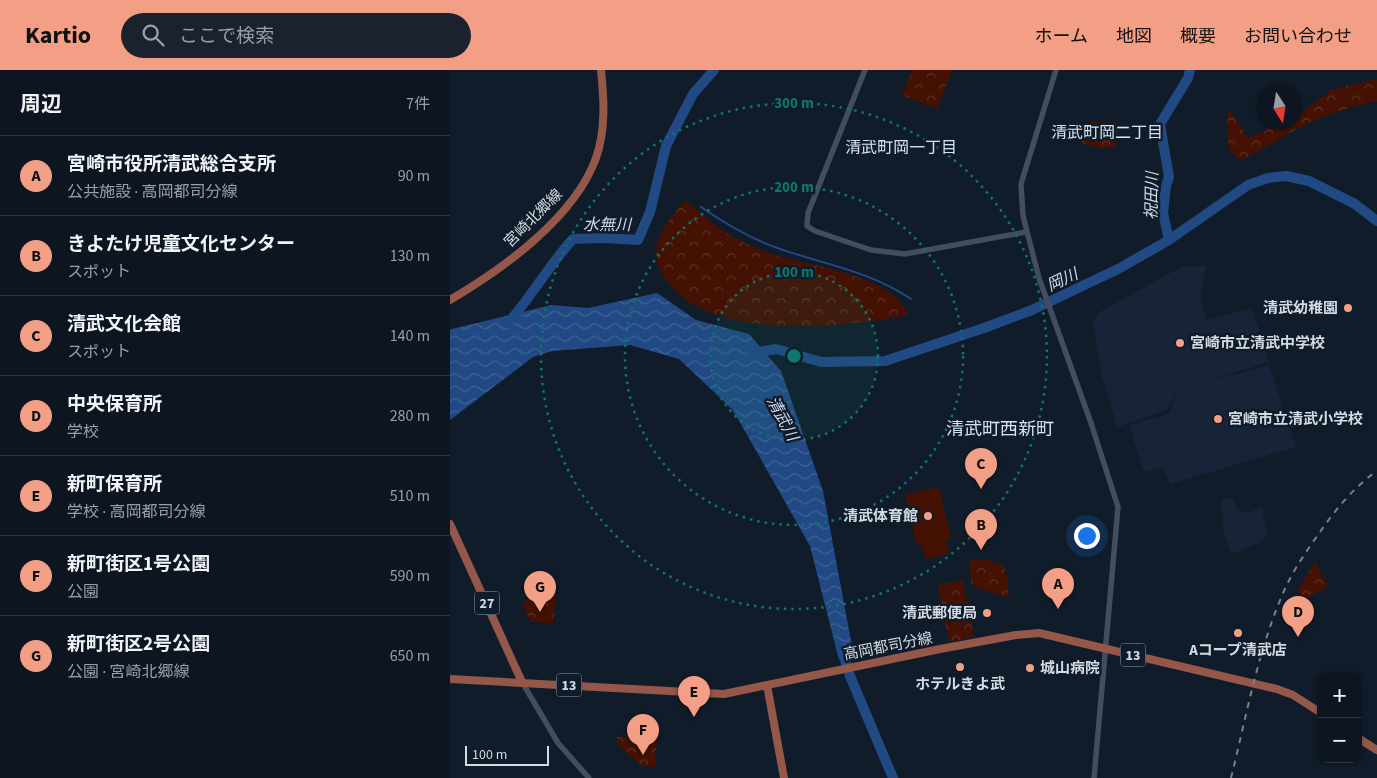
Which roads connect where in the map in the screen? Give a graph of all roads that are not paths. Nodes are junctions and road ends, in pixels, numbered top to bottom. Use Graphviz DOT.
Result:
graph roads {
  1 [pos="602,70"];
  2 [pos="865,70"];
  3 [pos="1056,70"];
  4 [pos="1026,232"];
  5 [pos="450,300"];
  6 [pos="450,524"];
  7 [pos="1105,648"];
  8 [pos="450,678"];
  9 [pos="522,682"];
  10 [pos="767,685"];
  11 [pos="1317,710"];
  12 [pos="1362,741"];
  13 [pos="1377,750"];
  14 [pos="589,778"];
  15 [pos="784,778"];
  16 [pos="1094,778"];
  1 -- 5 [label="main road, 宮崎北郷線"];
  2 -- 4 [label="street"];
  3 -- 4 [label="street"];
  4 -- 7 [label="street"];
  6 -- 9 [label="main road, 27"];
  7 -- 10 [label="main road, 高岡都司分線 / 13"];
  7 -- 11 [label="main road, 高岡都司分線 / 13"];
  7 -- 16 [label="street"];
  8 -- 9 [label="main road, 高岡都司分線 / 13"];
  9 -- 10 [label="main road, 高岡都司分線 / 13"];
  9 -- 14 [label="street"];
  10 -- 15 [label="main road"];
  12 -- 13 [label="main road"];
}
